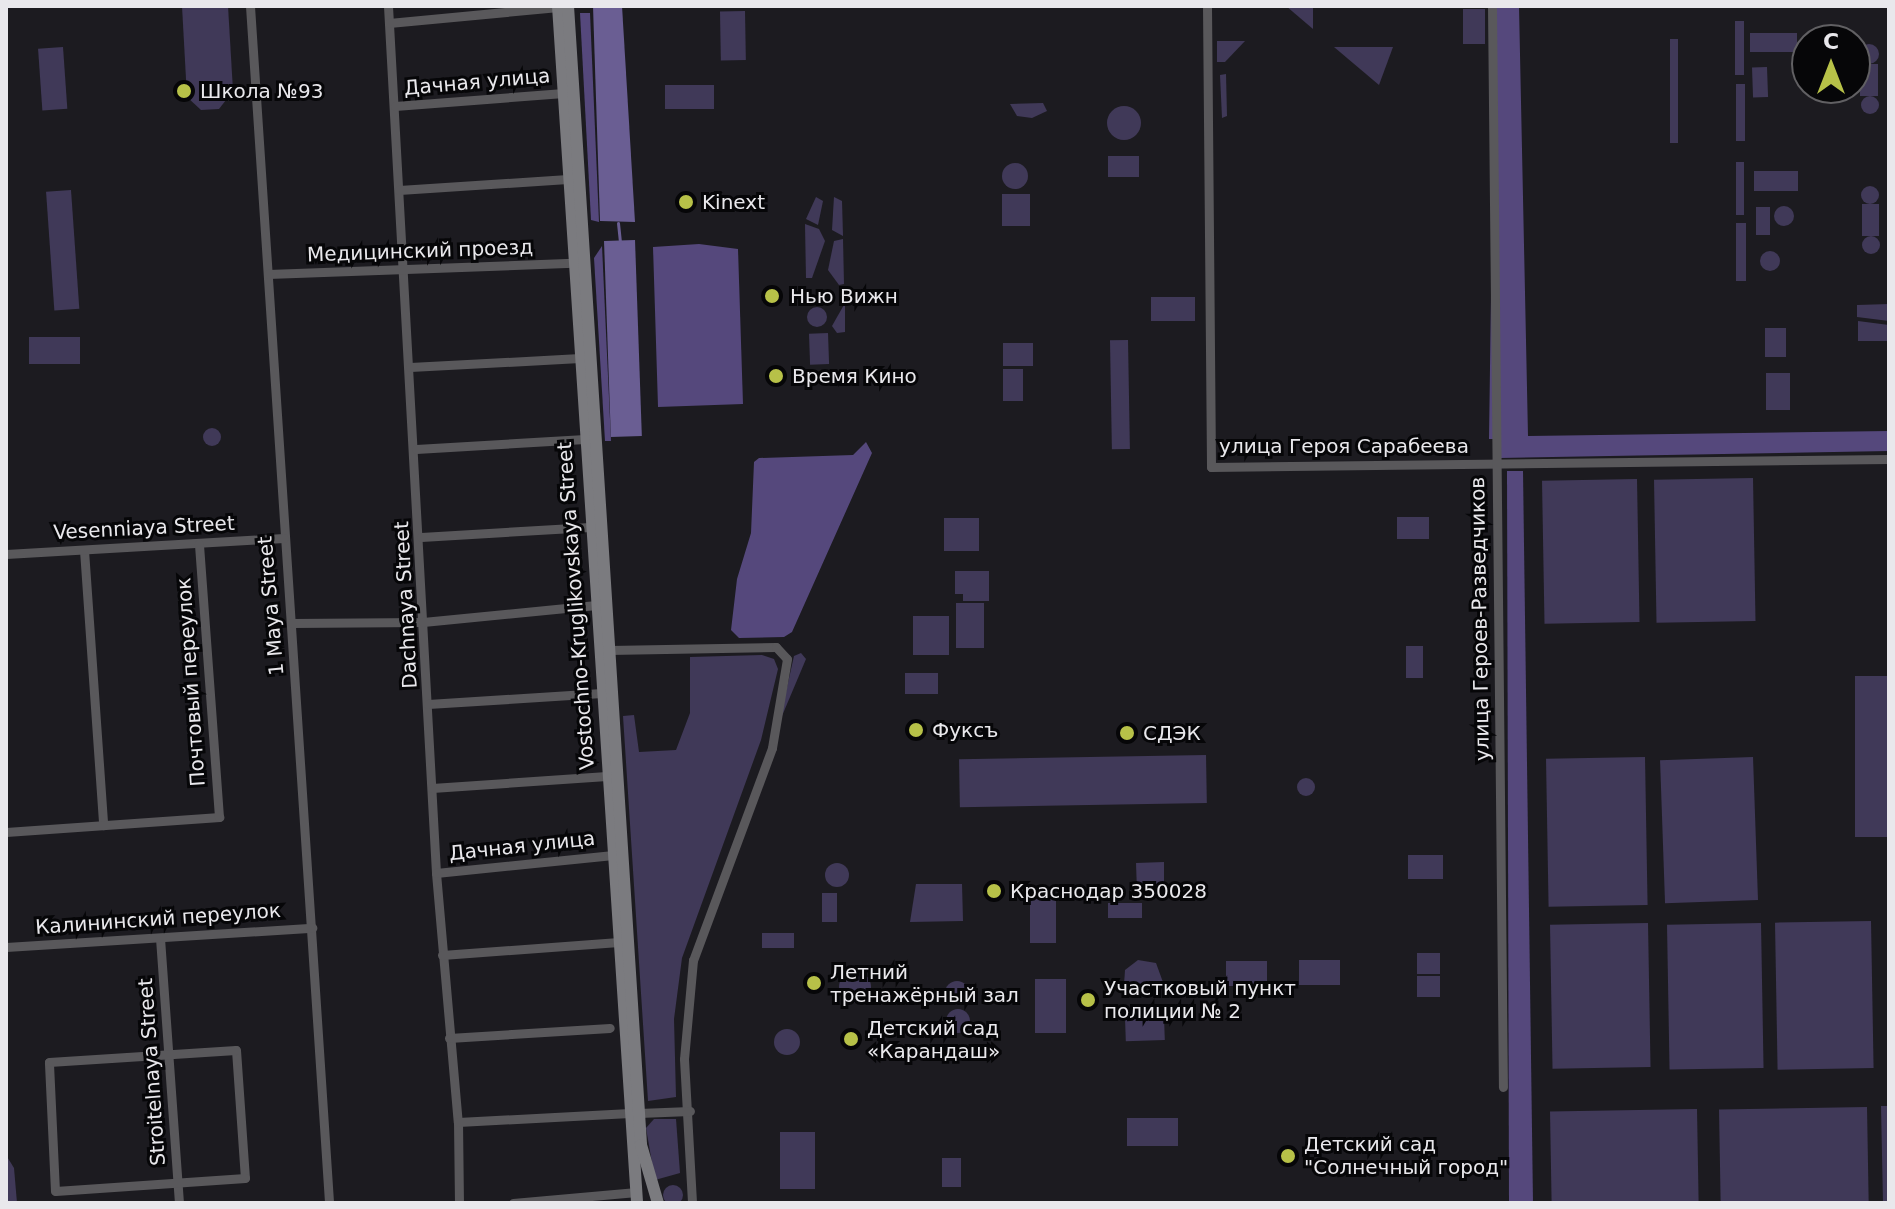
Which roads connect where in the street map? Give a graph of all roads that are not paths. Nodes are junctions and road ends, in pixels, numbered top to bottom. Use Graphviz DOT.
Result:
graph roads {
  1 [pos="250,6"];
  2 [pos="388,6"];
  3 [pos="558,6"];
  4 [pos="568,6"];
  5 [pos="1207,6"];
  6 [pos="1492,6"];
  7 [pos="389,23"];
  8 [pos="563,93"];
  9 [pos="395,106"];
  10 [pos="568,179"];
  11 [pos="399,190"];
  12 [pos="573,263"];
  13 [pos="404,270"];
  14 [pos="268,274"];
  15 [pos="580,358"];
  16 [pos="410,367"];
  17 [pos="585,439"];
  18 [pos="416,449"];
  19 [pos="1889,459"];
  20 [pos="1496,464"];
  21 [pos="590,527"];
  22 [pos="421,537"];
  23 [pos="284,538"];
  24 [pos="199,544"];
  25 [pos="84,550"];
  26 [pos="6,554"];
  27 [pos="596,605"];
  28 [pos="423,622"];
  29 [pos="292,623"];
  30 [pos="609,650"];
  31 [pos="602,693"];
  32 [pos="428,704"];
  33 [pos="607,776"];
  34 [pos="432,788"];
  35 [pos="103,825"];
  36 [pos="6,832"];
  37 [pos="613,855"];
  38 [pos="436,873"];
  39 [pos="312,928"];
  40 [pos="160,938"];
  41 [pos="619,942"];
  42 [pos="6,947"];
  43 [pos="442,955"];
  44 [pos="610,1028"];
  45 [pos="449,1038"];
  46 [pos="168,1054"];
  47 [pos="1503,1087"];
  48 [pos="635,1109"];
  49 [pos="690,1111"];
  50 [pos="458,1122"];
  51 [pos="178,1183"];
  52 [pos="637,1198"];
  53 [pos="179,1203"];
  54 [pos="329,1203"];
  55 [pos="459,1203"];
  56 [pos="513,1203"];
  57 [pos="658,1203"];
  58 [pos="692,1203"];
  1 -- 14 [label="street, 1 Maya Street"];
  2 -- 7 [label="street, Dachnaya Street"];
  3 -- 7 [label="street"];
  3 -- 8 [label="main road, Vostochno-Kruglikovskaya Street"];
  4 -- 30 [label="main road"];
  5 -- 20 [label="street, улица Героя Сарабеева"];
  6 -- 20 [label="street, улица Героев-Разведчиков"];
  7 -- 9 [label="street, Dachnaya Street"];
  8 -- 9 [label="street, Дачная улица"];
  8 -- 10 [label="main road, Vostochno-Kruglikovskaya Street"];
  9 -- 11 [label="street, Dachnaya Street"];
  10 -- 11 [label="street"];
  10 -- 12 [label="main road, Vostochno-Kruglikovskaya Street"];
  11 -- 13 [label="street, Dachnaya Street"];
  12 -- 13 [label="street, Медицинский проезд"];
  12 -- 15 [label="main road, Vostochno-Kruglikovskaya Street"];
  13 -- 14 [label="street, Медицинский проезд"];
  13 -- 16 [label="street, Dachnaya Street"];
  14 -- 23 [label="street, 1 Maya Street"];
  15 -- 16 [label="street"];
  15 -- 17 [label="main road, Vostochno-Kruglikovskaya Street"];
  16 -- 18 [label="street, Dachnaya Street"];
  17 -- 18 [label="street"];
  17 -- 21 [label="main road, Vostochno-Kruglikovskaya Street"];
  18 -- 22 [label="street, Dachnaya Street"];
  19 -- 20 [label="street, улица Героя Сарабеева"];
  20 -- 47 [label="street, улица Героев-Разведчиков"];
  21 -- 22 [label="street"];
  21 -- 27 [label="main road, Vostochno-Kruglikovskaya Street"];
  22 -- 28 [label="street, Dachnaya Street"];
  23 -- 24 [label="street, Vesenniaya Street"];
  23 -- 29 [label="street, 1 Maya Street"];
  24 -- 25 [label="street, Vesenniaya Street"];
  24 -- 35 [label="street, Почтовый переулок"];
  25 -- 26 [label="street, Vesenniaya Street"];
  25 -- 35 [label="street"];
  27 -- 28 [label="street"];
  27 -- 31 [label="main road, Vostochno-Kruglikovskaya Street"];
  28 -- 29 [label="street"];
  28 -- 32 [label="street, Dachnaya Street"];
  29 -- 39 [label="street, 1 Maya Street"];
  30 -- 48 [label="main road"];
  30 -- 49 [label="street"];
  31 -- 32 [label="street"];
  31 -- 33 [label="main road, Vostochno-Kruglikovskaya Street"];
  32 -- 34 [label="street, Dachnaya Street"];
  33 -- 34 [label="street"];
  33 -- 37 [label="main road, Vostochno-Kruglikovskaya Street"];
  34 -- 38 [label="street, Dachnaya Street"];
  35 -- 36 [label="street"];
  37 -- 38 [label="street, Дачная улица"];
  37 -- 41 [label="main road, Vostochno-Kruglikovskaya Street"];
  38 -- 43 [label="street, Dachnaya Street"];
  39 -- 40 [label="street, Калининский переулок"];
  39 -- 54 [label="street, 1 Maya Street"];
  40 -- 42 [label="street, Калининский переулок"];
  40 -- 46 [label="street, Stroitelnaya Street"];
  41 -- 43 [label="street"];
  41 -- 48 [label="main road, Vostochno-Kruglikovskaya Street"];
  43 -- 45 [label="street, Dachnaya Street"];
  44 -- 45 [label="street"];
  45 -- 50 [label="street, Dachnaya Street"];
  46 -- 51 [label="street, Stroitelnaya Street"];
  46 -- 51 [label="street"];
  46 -- 51 [label="street"];
  48 -- 49 [label="street"];
  48 -- 50 [label="street"];
  48 -- 52 [label="main road, Vostochno-Kruglikovskaya Street"];
  48 -- 57 [label="main road"];
  49 -- 58 [label="street"];
  50 -- 55 [label="street, Dachnaya Street"];
  51 -- 53 [label="street, Stroitelnaya Street"];
  52 -- 56 [label="street"];
}
